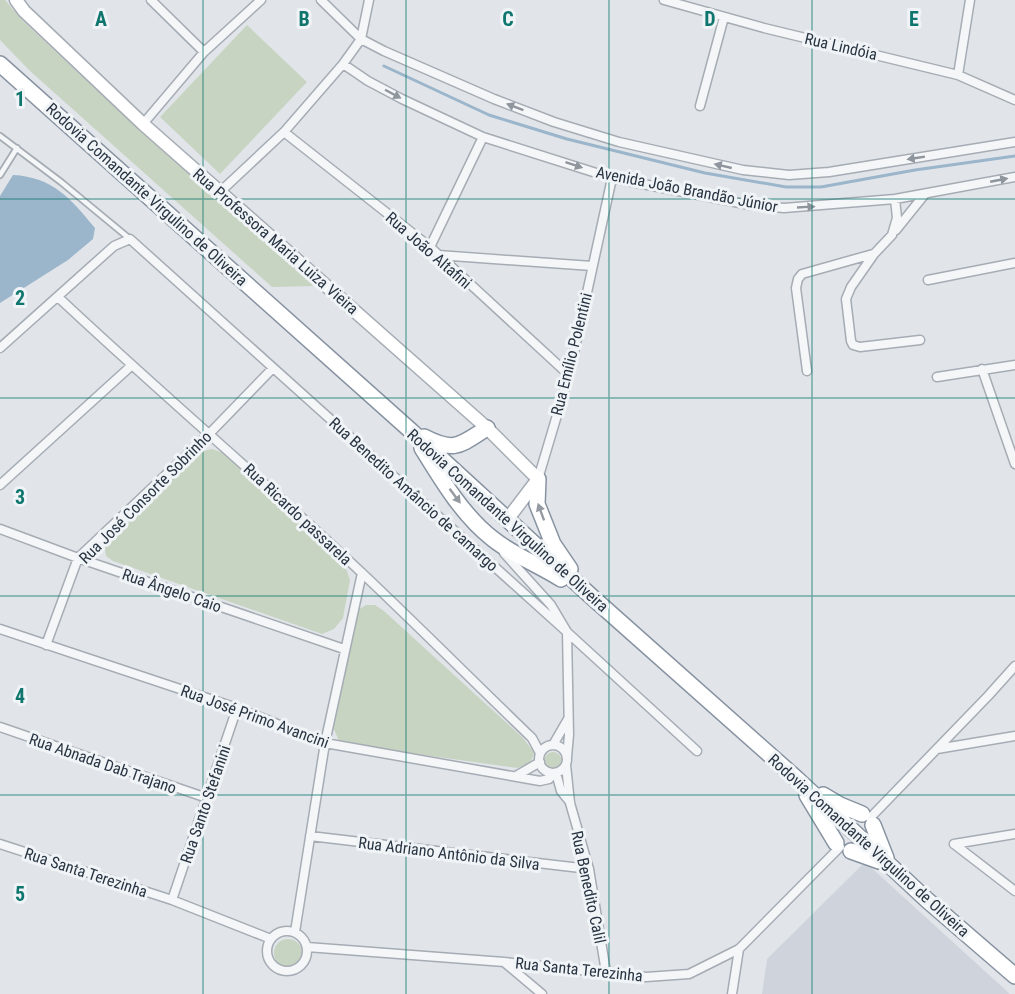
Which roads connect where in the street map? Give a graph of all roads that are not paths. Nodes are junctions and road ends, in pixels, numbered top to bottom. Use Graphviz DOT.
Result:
graph roads {
  1 [pos="16,0"];
  2 [pos="151,0"];
  3 [pos="261,0"];
  4 [pos="321,0"];
  5 [pos="369,0"];
  6 [pos="663,0"];
  7 [pos="970,0"];
  8 [pos="724,17"];
  9 [pos="361,39"];
  10 [pos="0,51"];
  11 [pos="204,52"];
  12 [pos="0,64"];
  13 [pos="343,64"];
  14 [pos="0,72"];
  15 [pos="958,75"];
  16 [pos="1015,100"];
  17 [pos="700,106"];
  18 [pos="67,123"];
  19 [pos="142,124"];
  20 [pos="284,132"];
  21 [pos="0,136"];
  22 [pos="483,137"];
  23 [pos="1015,142"];
  24 [pos="16,148"];
  25 [pos="0,175"];
  26 [pos="1015,177"];
  27 [pos="612,178"];
  28 [pos="221,191"];
  29 [pos="925,194"];
  30 [pos="895,199"];
  31 [pos="892,235"];
  32 [pos="130,239"];
  33 [pos="430,248"];
  34 [pos="874,254"];
  35 [pos="438,255"];
  36 [pos="1015,263"];
  37 [pos="592,266"];
  38 [pos="928,280"];
  39 [pos="58,297"];
  40 [pos="920,340"];
  41 [pos="0,348"];
  42 [pos="1015,365"];
  43 [pos="131,366"];
  44 [pos="273,368"];
  45 [pos="981,369"];
  46 [pos="807,370"];
  47 [pos="569,375"];
  48 [pos="937,377"];
  49 [pos="487,428"];
  50 [pos="410,430"];
  51 [pos="210,433"];
  52 [pos="1015,464"];
  53 [pos="538,479"];
  54 [pos="0,485"];
  55 [pos="507,520"];
  56 [pos="0,529"];
  57 [pos="492,539"];
  58 [pos="78,558"];
  59 [pos="362,573"];
  60 [pos="592,597"];
  61 [pos="0,629"];
  62 [pos="567,632"];
  63 [pos="46,645"];
  64 [pos="344,649"];
  65 [pos="1015,666"];
  66 [pos="237,708"];
  67 [pos="568,718"];
  68 [pos="0,728"];
  69 [pos="1015,736"];
  70 [pos="532,738"];
  71 [pos="325,743"];
  72 [pos="552,745"];
  73 [pos="937,749"];
  74 [pos="697,751"];
  75 [pos="540,758"];
  76 [pos="566,761"];
  77 [pos="556,773"];
  78 [pos="516,776"];
  79 [pos="797,780"];
  80 [pos="207,798"];
  81 [pos="570,803"];
  82 [pos="868,819"];
  83 [pos="843,822"];
  84 [pos="1015,834"];
  85 [pos="310,836"];
  86 [pos="865,843"];
  87 [pos="0,844"];
  88 [pos="842,847"];
  89 [pos="890,866"];
  90 [pos="589,869"];
  91 [pos="1015,891"];
  92 [pos="172,900"];
  93 [pos="295,932"];
  94 [pos="271,939"];
  95 [pos="307,947"];
  96 [pos="739,949"];
  97 [pos="504,962"];
  98 [pos="606,972"];
  99 [pos="1015,976"];
  100 [pos="542,994"];
  101 [pos="732,994"];
  1 -- 19 [label="street, Rua Professora Maria Luiza Vieira"];
  2 -- 11 [label="street"];
  3 -- 11 [label="street"];
  4 -- 9 [label="street, Avenida João Brandão Júnior"];
  5 -- 9 [label="street"];
  6 -- 8 [label="street, Rua Lindóia"];
  7 -- 15 [label="street"];
  8 -- 15 [label="street, Rua Lindóia"];
  8 -- 17 [label="street"];
  9 -- 13 [label="street"];
  23 -- 9 [label="street, Avenida João Brandão Júnior, one-way"];
  10 -- 18 [label="highway"];
  11 -- 19 [label="street"];
  12 -- 18 [label="highway, Rodovia Comandante Virgulino de Oliveira"];
  13 -- 20 [label="street"];
  13 -- 22 [label="street, Avenida João Brandão Júnior, one-way"];
  14 -- 18 [label="highway"];
  15 -- 16 [label="street, Rua Lindóia"];
  18 -- 50 [label="highway, Rodovia Comandante Virgulino de Oliveira"];
  19 -- 28 [label="street, Rua Professora Maria Luiza Vieira"];
  20 -- 28 [label="street"];
  20 -- 33 [label="street, Rua João Altafini"];
  21 -- 24 [label="lane"];
  22 -- 27 [label="street, Avenida João Brandão Júnior, one-way"];
  22 -- 33 [label="street"];
  24 -- 25 [label="lane"];
  24 -- 32 [label="lane"];
  29 -- 26 [label="street, Avenida João Brandão Júnior, one-way"];
  27 -- 30 [label="street, Avenida João Brandão Júnior, one-way"];
  27 -- 37 [label="street, Rua Emílio Polentini"];
  28 -- 49 [label="street, Rua Professora Maria Luiza Vieira"];
  29 -- 30 [label="street, Avenida João Brandão Júnior"];
  29 -- 31 [label="street"];
  30 -- 31 [label="street"];
  31 -- 34 [label="street"];
  32 -- 39 [label="street"];
  32 -- 44 [label="street, Rua Benedito Amâncio de camargo"];
  33 -- 35 [label="street, Rua João Altafini"];
  34 -- 40 [label="street"];
  34 -- 46 [label="street"];
  35 -- 37 [label="street"];
  35 -- 47 [label="street, Rua João Altafini"];
  36 -- 38 [label="street"];
  37 -- 47 [label="street, Rua Emílio Polentini"];
  39 -- 41 [label="street"];
  39 -- 43 [label="street, Rua Ricardo passarela"];
  42 -- 45 [label="street"];
  43 -- 51 [label="street, Rua Ricardo passarela"];
  43 -- 54 [label="street"];
  44 -- 51 [label="street, Rua José Consorte Sobrinho"];
  44 -- 62 [label="street, Rua Benedito Amâncio de camargo"];
  45 -- 48 [label="street"];
  45 -- 52 [label="street"];
  47 -- 53 [label="street, Rua Emílio Polentini"];
  49 -- 50 [label="highway"];
  49 -- 53 [label="street, Rua Professora Maria Luiza Vieira"];
  50 -- 55 [label="highway, Rodovia Comandante Virgulino de Oliveira"];
  50 -- 57 [label="highway, one-way"];
  51 -- 58 [label="street, Rua José Consorte Sobrinho"];
  51 -- 59 [label="street, Rua Ricardo passarela"];
  53 -- 55 [label="street, Rua Emílio Polentini"];
  60 -- 53 [label="highway, one-way"];
  55 -- 57 [label="highway"];
  55 -- 60 [label="highway, Rodovia Comandante Virgulino de Oliveira"];
  56 -- 58 [label="street, Rua Ângelo Caio"];
  57 -- 60 [label="highway"];
  57 -- 62 [label="street, Rua Benedito Calil"];
  58 -- 63 [label="street, Rua José Consorte Sobrinho"];
  58 -- 64 [label="street, Rua Ângelo Caio"];
  59 -- 64 [label="street"];
  59 -- 70 [label="street, Rua Ricardo passarela"];
  60 -- 79 [label="highway, Rodovia Comandante Virgulino de Oliveira"];
  61 -- 63 [label="street, Rua José Primo Avancini"];
  62 -- 67 [label="street, Rua Benedito Calil"];
  62 -- 74 [label="street, Rua Benedito Amâncio de camargo"];
  63 -- 66 [label="street, Rua José Primo Avancini"];
  64 -- 71 [label="street"];
  65 -- 73 [label="street"];
  66 -- 71 [label="street, Rua José Primo Avancini"];
  66 -- 80 [label="street, Rua Santo Stefanini"];
  67 -- 72 [label="street, Rua Benedito Calil"];
  67 -- 76 [label="street, Rua Benedito Calil"];
  68 -- 80 [label="street, Rua Abnada Dab Trajano"];
  69 -- 73 [label="street"];
  70 -- 72 [label="street, Rua Ricardo passarela"];
  70 -- 75 [label="street, Rua Ricardo passarela"];
  71 -- 78 [label="street, Rua José Primo Avancini"];
  71 -- 85 [label="street"];
  72 -- 75 [label="street"];
  72 -- 76 [label="street"];
  73 -- 82 [label="street"];
  75 -- 77 [label="street"];
  75 -- 78 [label="street"];
  76 -- 77 [label="street"];
  76 -- 81 [label="street, Rua Benedito Calil"];
  77 -- 78 [label="street, Rua José Primo Avancini"];
  77 -- 81 [label="street, Rua Benedito Calil"];
  79 -- 82 [label="highway"];
  79 -- 83 [label="highway, Rodovia Comandante Virgulino de Oliveira"];
  79 -- 88 [label="highway"];
  80 -- 92 [label="street, Rua Santo Stefanini"];
  81 -- 90 [label="street, Rua Benedito Calil"];
  82 -- 83 [label="street"];
  82 -- 86 [label="street"];
  82 -- 89 [label="highway"];
  83 -- 86 [label="highway, Rodovia Comandante Virgulino de Oliveira"];
  83 -- 88 [label="street"];
  84 -- 91 [label="street"];
  85 -- 90 [label="street, Rua Adriano Antônio da Silva"];
  85 -- 93 [label="street"];
  86 -- 88 [label="street"];
  86 -- 89 [label="highway, Rodovia Comandante Virgulino de Oliveira"];
  87 -- 92 [label="street, Rua Santa Terezinha"];
  88 -- 89 [label="highway"];
  88 -- 96 [label="street, Rua Santa Terezinha"];
  89 -- 99 [label="highway, Rodovia Comandante Virgulino de Oliveira"];
  90 -- 98 [label="street, Rua Benedito Calil"];
  92 -- 94 [label="street, Rua Santa Terezinha"];
  93 -- 94 [label="street"];
  93 -- 95 [label="street"];
  94 -- 95 [label="street"];
  95 -- 97 [label="street, Rua Santa Terezinha"];
  96 -- 98 [label="street, Rua Santa Terezinha"];
  96 -- 101 [label="street"];
  97 -- 98 [label="street, Rua Santa Terezinha"];
  97 -- 100 [label="street"];
}
